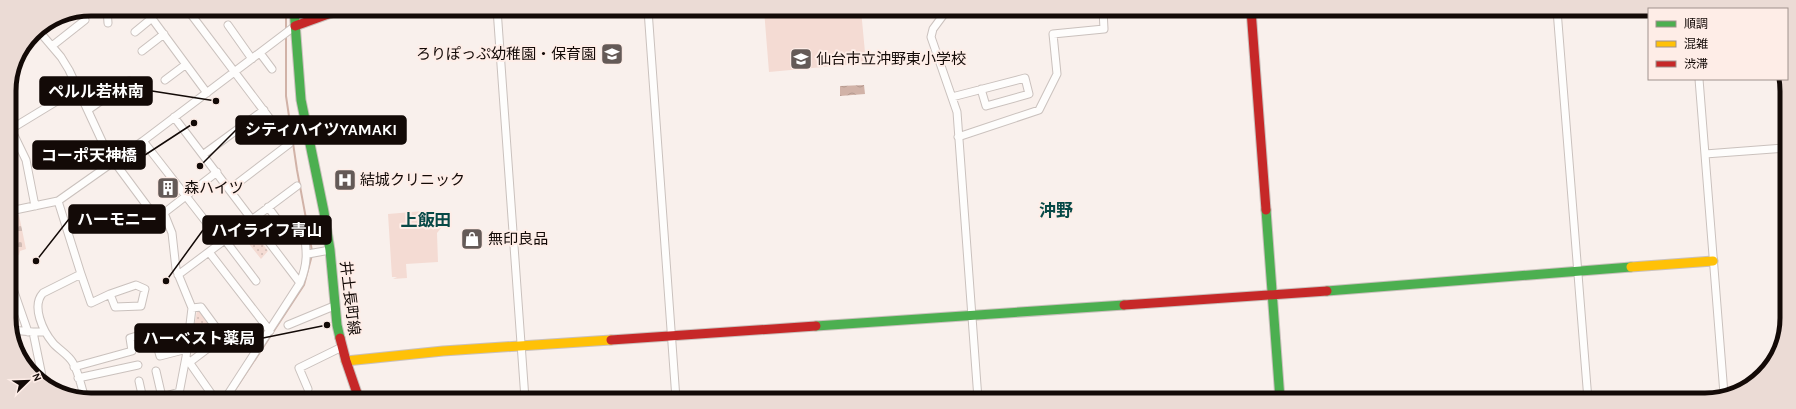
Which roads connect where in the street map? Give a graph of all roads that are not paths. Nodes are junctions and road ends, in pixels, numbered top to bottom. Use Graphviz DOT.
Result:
graph roads {
  1 [pos="107,16"];
  2 [pos="192,16"];
  3 [pos="294,16"];
  4 [pos="323,16"];
  5 [pos="498,16"];
  6 [pos="648,16"];
  7 [pos="943,16"];
  8 [pos="1103,16"];
  9 [pos="1251,16"];
  10 [pos="1557,16"];
  11 [pos="152,18"];
  12 [pos="85,20"];
  13 [pos="108,23"];
  14 [pos="228,25"];
  15 [pos="295,26"];
  16 [pos="135,32"];
  17 [pos="164,34"];
  18 [pos="42,35"];
  19 [pos="52,46"];
  20 [pos="142,51"];
  21 [pos="260,52"];
  22 [pos="252,58"];
  23 [pos="185,64"];
  24 [pos="272,69"];
  25 [pos="234,72"];
  26 [pos="164,80"];
  27 [pos="1699,80"];
  28 [pos="129,81"];
  29 [pos="981,89"];
  30 [pos="207,93"];
  31 [pos="952,97"];
  32 [pos="62,98"];
  33 [pos="88,110"];
  34 [pos="264,110"];
  35 [pos="174,117"];
  36 [pos="16,125"];
  37 [pos="958,137"];
  38 [pos="143,141"];
  39 [pos="17,144"];
  40 [pos="1780,148"];
  41 [pos="204,154"];
  42 [pos="1705,154"];
  43 [pos="114,161"];
  44 [pos="217,172"];
  45 [pos="297,186"];
  46 [pos="230,189"];
  47 [pos="186,195"];
  48 [pos="58,202"];
  49 [pos="35,206"];
  50 [pos="268,207"];
  51 [pos="16,210"];
  52 [pos="164,213"];
  53 [pos="253,219"];
  54 [pos="210,227"];
  55 [pos="225,240"];
  56 [pos="330,250"];
  57 [pos="209,252"];
  58 [pos="311,253"];
  59 [pos="1713,261"];
  60 [pos="1578,270"];
  61 [pos="81,274"];
  62 [pos="178,274"];
  63 [pos="256,281"];
  64 [pos="300,283"];
  65 [pos="110,294"];
  66 [pos="1273,295"];
  67 [pos="16,296"];
  68 [pos="334,306"];
  69 [pos="192,308"];
  70 [pos="972,316"];
  71 [pos="288,325"];
  72 [pos="17,331"];
  73 [pos="270,331"];
  74 [pos="31,332"];
  75 [pos="45,332"];
  76 [pos="672,336"];
  77 [pos="342,346"];
  78 [pos="522,347"];
  79 [pos="187,349"];
  80 [pos="188,360"];
  81 [pos="38,361"];
  82 [pos="346,361"];
  83 [pos="138,365"];
  84 [pos="74,367"];
  85 [pos="156,371"];
  86 [pos="78,378"];
  87 [pos="139,381"];
  88 [pos="308,389"];
  89 [pos="1724,390"];
  90 [pos="83,393"];
  91 [pos="142,393"];
  92 [pos="158,393"];
  93 [pos="179,393"];
  94 [pos="211,393"];
  95 [pos="229,393"];
  96 [pos="357,393"];
  97 [pos="525,393"];
  98 [pos="676,393"];
  99 [pos="978,393"];
  100 [pos="1280,393"];
  101 [pos="1587,393"];
  1 -- 13 [label="street"];
  2 -- 25 [label="street"];
  3 -- 15 [label="street, 井土長町線"];
  4 -- 15 [label="street"];
  5 -- 78 [label="street"];
  6 -- 76 [label="street"];
  7 -- 31 [label="street"];
  8 -- 37 [label="street"];
  9 -- 66 [label="street"];
  10 -- 60 [label="street"];
  11 -- 16 [label="street"];
  11 -- 17 [label="street"];
  12 -- 19 [label="street"];
  14 -- 22 [label="street"];
  15 -- 21 [label="street"];
  15 -- 56 [label="street, 井土長町線"];
  17 -- 20 [label="street"];
  17 -- 23 [label="street"];
  18 -- 19 [label="street"];
  19 -- 33 [label="street"];
  21 -- 22 [label="street"];
  21 -- 24 [label="street"];
  22 -- 25 [label="street"];
  23 -- 26 [label="street"];
  23 -- 30 [label="street"];
  25 -- 30 [label="street"];
  25 -- 34 [label="street"];
  27 -- 42 [label="street"];
  28 -- 33 [label="street"];
  29 -- 29 [label="street"];
  29 -- 31 [label="street"];
  30 -- 35 [label="street"];
  31 -- 37 [label="street"];
  32 -- 36 [label="street"];
  33 -- 43 [label="street"];
  34 -- 41 [label="street"];
  34 -- 46 [label="street"];
  35 -- 38 [label="street"];
  35 -- 41 [label="street"];
  37 -- 70 [label="street"];
  38 -- 43 [label="street"];
  38 -- 47 [label="street"];
  39 -- 49 [label="street"];
  40 -- 42 [label="street"];
  41 -- 44 [label="street"];
  42 -- 59 [label="street"];
  43 -- 48 [label="street"];
  43 -- 52 [label="street"];
  44 -- 46 [label="street"];
  44 -- 47 [label="street"];
  45 -- 50 [label="street"];
  46 -- 53 [label="street"];
  47 -- 52 [label="street"];
  47 -- 54 [label="street"];
  48 -- 49 [label="street"];
  48 -- 61 [label="street"];
  49 -- 51 [label="street"];
  50 -- 53 [label="street"];
  50 -- 58 [label="street"];
  52 -- 62 [label="street"];
  53 -- 55 [label="street"];
  53 -- 64 [label="street"];
  55 -- 57 [label="street"];
  55 -- 63 [label="street"];
  56 -- 58 [label="street"];
  56 -- 68 [label="street, 井土長町線"];
  57 -- 62 [label="street"];
  57 -- 73 [label="street"];
  58 -- 64 [label="street"];
  59 -- 60 [label="street"];
  59 -- 89 [label="street"];
  60 -- 66 [label="street"];
  60 -- 101 [label="street"];
  61 -- 65 [label="street"];
  61 -- 75 [label="street"];
  62 -- 69 [label="street"];
  64 -- 73 [label="street"];
  65 -- 65 [label="street"];
  66 -- 70 [label="street"];
  66 -- 100 [label="street"];
  67 -- 74 [label="street"];
  68 -- 71 [label="street"];
  68 -- 77 [label="street, 井土長町線"];
  69 -- 79 [label="street"];
  69 -- 80 [label="street"];
  70 -- 76 [label="street"];
  70 -- 99 [label="street"];
  72 -- 74 [label="street"];
  73 -- 95 [label="street"];
  74 -- 75 [label="street"];
  74 -- 81 [label="street"];
  75 -- 84 [label="street"];
  76 -- 78 [label="street"];
  76 -- 98 [label="street"];
  77 -- 82 [label="street, 井土長町線"];
  77 -- 88 [label="street"];
  78 -- 82 [label="street"];
  78 -- 97 [label="street"];
  79 -- 80 [label="street"];
  79 -- 84 [label="street"];
  80 -- 93 [label="street"];
  80 -- 94 [label="street"];
  82 -- 96 [label="street, 井土長町線"];
  83 -- 86 [label="street"];
  84 -- 86 [label="street"];
  85 -- 92 [label="street"];
  86 -- 90 [label="street"];
  87 -- 91 [label="street"];
}
